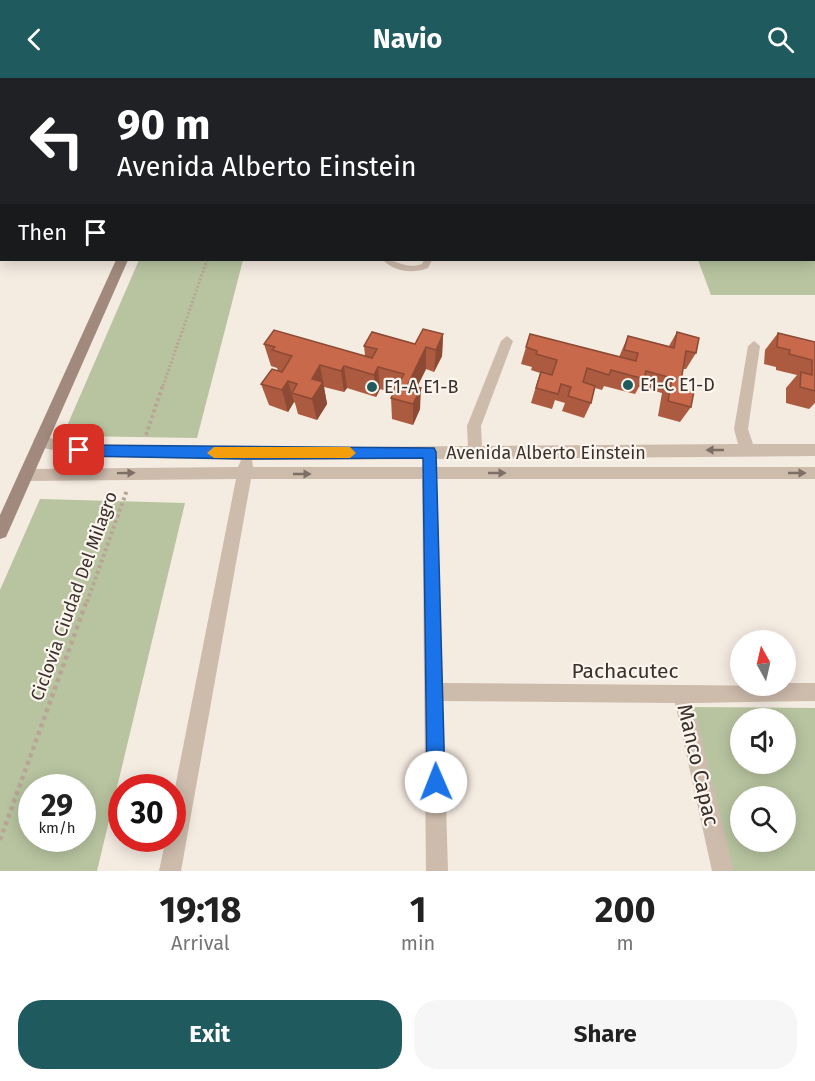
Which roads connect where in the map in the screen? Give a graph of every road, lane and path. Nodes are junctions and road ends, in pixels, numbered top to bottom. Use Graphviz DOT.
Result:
graph roads {
  1 [pos="122,261"];
  2 [pos="207,261"];
  3 [pos="389,261"];
  4 [pos="428,261"];
  5 [pos="507,341"];
  6 [pos="754,346"];
  7 [pos="40,442"];
  8 [pos="747,450"];
  9 [pos="815,450"];
  10 [pos="140,451"];
  11 [pos="430,452"];
  12 [pos="475,452"];
  13 [pos="248,454"];
  14 [pos="815,472"];
  15 [pos="133,473"];
  16 [pos="428,473"];
  17 [pos="244,474"];
  18 [pos="26,475"];
  19 [pos="0,532"];
  20 [pos="434,692"];
  21 [pos="815,692"];
  22 [pos="682,694"];
  23 [pos="0,840"];
  24 [pos="170,871"];
  25 [pos="437,871"];
  26 [pos="723,871"];
  1 -- 7 [label="street"];
  2 -- 10 [label="path"];
  3 -- 4 [label="lane"];
  5 -- 12 [label="street"];
  6 -- 8 [label="street"];
  7 -- 10 [label="street, Avenida Alberto Einstein"];
  7 -- 18 [label="street"];
  8 -- 9 [label="street, Avenida Alberto Einstein"];
  8 -- 12 [label="street, Avenida Alberto Einstein, one-way"];
  10 -- 13 [label="street, Avenida Alberto Einstein"];
  11 -- 12 [label="street, Avenida Alberto Einstein"];
  11 -- 13 [label="street, Avenida Alberto Einstein"];
  11 -- 16 [label="street"];
  13 -- 17 [label="street"];
  16 -- 14 [label="street, Avenida Alberto Einstein, one-way"];
  15 -- 17 [label="street, Avenida Alberto Einstein"];
  18 -- 15 [label="street, Avenida Alberto Einstein, one-way"];
  15 -- 23 [label="path, Ciclovia Ciudad Del Milagro"];
  17 -- 16 [label="street, Avenida Alberto Einstein, one-way"];
  16 -- 20 [label="street"];
  17 -- 24 [label="street"];
  18 -- 19 [label="street"];
  20 -- 22 [label="street, Pachacutec"];
  20 -- 25 [label="street"];
  21 -- 22 [label="street, Pachacutec"];
  22 -- 26 [label="street, Manco Capac"];
}
